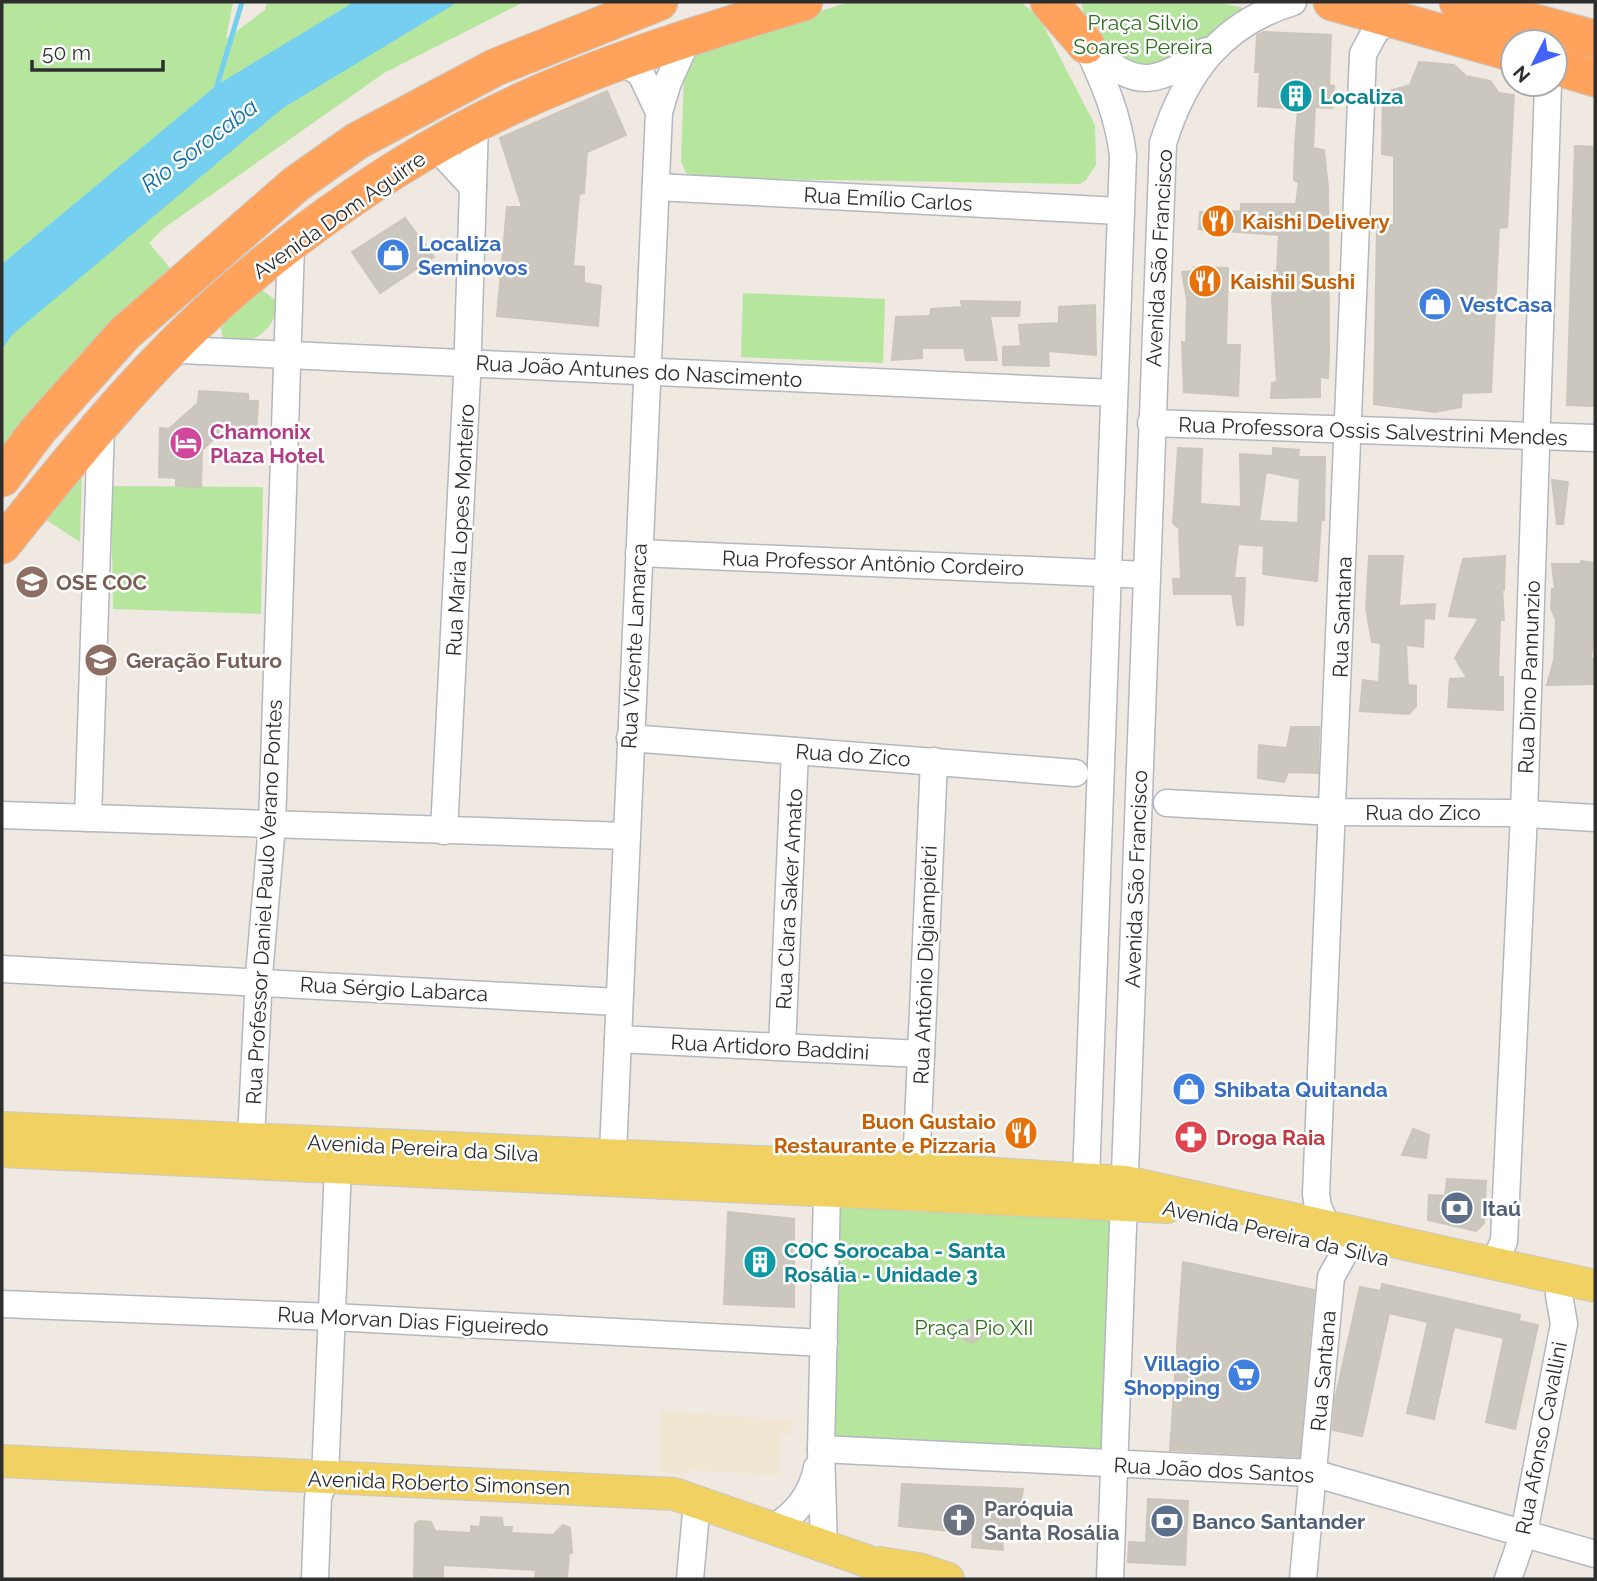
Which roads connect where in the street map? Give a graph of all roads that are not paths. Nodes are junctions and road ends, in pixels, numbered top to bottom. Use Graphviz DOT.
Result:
graph roads {
  1 [pos="659,2"];
  2 [pos="804,2"];
  3 [pos="1049,2"];
  4 [pos="1072,2"];
  5 [pos="1293,2"];
  6 [pos="1332,2"];
  7 [pos="1458,2"];
  8 [pos="1396,17"];
  9 [pos="689,36"];
  10 [pos="1595,39"];
  11 [pos="1217,44"];
  12 [pos="1086,45"];
  13 [pos="1499,49"];
  14 [pos="620,60"];
  15 [pos="1569,70"];
  16 [pos="1595,78"];
  17 [pos="1548,98"];
  18 [pos="659,112"];
  19 [pos="475,124"];
  20 [pos="435,146"];
  21 [pos="473,187"];
  22 [pos="656,187"];
  23 [pos="1121,211"];
  24 [pos="291,245"];
  25 [pos="286,355"];
  26 [pos="165,356"];
  27 [pos="467,364"];
  28 [pos="646,372"];
  29 [pos="1114,393"];
  30 [pos="1151,423"];
  31 [pos="101,427"];
  32 [pos="1349,431"];
  33 [pos="1538,439"];
  34 [pos="1595,439"];
  35 [pos="2,478"];
  36 [pos="2,545"];
  37 [pos="639,553"];
  38 [pos="1107,573"];
  39 [pos="1146,575"];
  40 [pos="630,738"];
  41 [pos="795,751"];
  42 [pos="934,761"];
  43 [pos="1103,762"];
  44 [pos="1075,773"];
  45 [pos="1139,789"];
  46 [pos="1102,790"];
  47 [pos="1167,803"];
  48 [pos="1334,812"];
  49 [pos="1524,814"];
  50 [pos="2,815"];
  51 [pos="1138,817"];
  52 [pos="88,818"];
  53 [pos="1595,818"];
  54 [pos="272,825"];
  55 [pos="444,831"];
  56 [pos="626,836"];
  57 [pos="2,969"];
  58 [pos="258,982"];
  59 [pos="618,1002"];
  60 [pos="618,1039"];
  61 [pos="782,1047"];
  62 [pos="921,1054"];
  63 [pos="2,1128"];
  64 [pos="251,1139"];
  65 [pos="2,1151"];
  66 [pos="336,1156"];
  67 [pos="612,1168"];
  68 [pos="916,1169"];
  69 [pos="835,1179"];
  70 [pos="1086,1179"];
  71 [pos="1126,1193"];
  72 [pos="1337,1239"];
  73 [pos="1487,1263"];
  74 [pos="1595,1286"];
  75 [pos="1559,1295"];
  76 [pos="1595,1303"];
  77 [pos="2,1304"];
  78 [pos="333,1317"];
  79 [pos="824,1343"];
  80 [pos="821,1449"];
  81 [pos="2,1461"];
  82 [pos="1114,1465"];
  83 [pos="1313,1473"];
  84 [pos="325,1478"];
  85 [pos="697,1503"];
  86 [pos="772,1529"];
  87 [pos="1524,1533"];
  88 [pos="824,1547"];
  89 [pos="1595,1554"];
  90 [pos="864,1560"];
  91 [pos="315,1579"];
  92 [pos="690,1579"];
  93 [pos="902,1579"];
  94 [pos="948,1579"];
  95 [pos="1110,1579"];
  96 [pos="1303,1579"];
  97 [pos="1508,1579"];
  1 -- 35 [label="highway, Avenida Dom Aguirre"];
  2 -- 9 [label="highway, Avenida Dom Aguirre"];
  3 -- 12 [label="highway"];
  4 -- 12 [label="street, Avenida São Francisco"];
  5 -- 11 [label="street, Avenida São Francisco"];
  6 -- 8 [label="highway"];
  7 -- 10 [label="highway"];
  8 -- 13 [label="highway"];
  8 -- 32 [label="street, Rua Santana"];
  9 -- 14 [label="highway, Avenida Dom Aguirre"];
  9 -- 18 [label="street, Rua Vicente Lamarca"];
  11 -- 12 [label="street"];
  11 -- 30 [label="street, Avenida São Francisco"];
  12 -- 23 [label="street, Avenida São Francisco"];
  14 -- 18 [label="street, Rua Vicente Lamarca"];
  14 -- 19 [label="highway, Avenida Dom Aguirre"];
  15 -- 16 [label="highway"];
  17 -- 33 [label="street, Rua Dino Pannunzio"];
  18 -- 22 [label="street, Rua Vicente Lamarca"];
  19 -- 20 [label="highway, Avenida Dom Aguirre"];
  19 -- 21 [label="street, Rua Maria Lopes Monteiro"];
  20 -- 21 [label="street"];
  20 -- 24 [label="highway, Avenida Dom Aguirre"];
  21 -- 27 [label="street, Rua Maria Lopes Monteiro"];
  22 -- 23 [label="street, Rua Emílio Carlos"];
  22 -- 28 [label="street, Rua Vicente Lamarca"];
  23 -- 29 [label="street, Avenida São Francisco"];
  24 -- 25 [label="street, Rua Professor Daniel Paulo Verano Pontes"];
  24 -- 26 [label="highway, Avenida Dom Aguirre"];
  25 -- 26 [label="street, Rua João Antunes do Nascimento"];
  25 -- 27 [label="street, Rua João Antunes do Nascimento"];
  25 -- 54 [label="street, Rua Professor Daniel Paulo Verano Pontes"];
  26 -- 31 [label="highway, Avenida Dom Aguirre"];
  27 -- 28 [label="street, Rua João Antunes do Nascimento"];
  27 -- 55 [label="street, Rua Maria Lopes Monteiro"];
  28 -- 29 [label="street, Rua João Antunes do Nascimento"];
  28 -- 37 [label="street, Rua Vicente Lamarca"];
  29 -- 38 [label="street, Avenida São Francisco"];
  30 -- 32 [label="street, Rua Professora Ossis Salvestrini Mendes"];
  30 -- 39 [label="street, Avenida São Francisco"];
  31 -- 36 [label="highway, Avenida Dom Aguirre"];
  31 -- 52 [label="street"];
  32 -- 33 [label="street, Rua Professora Ossis Salvestrini Mendes"];
  32 -- 48 [label="street, Rua Santana"];
  33 -- 34 [label="street, Rua Professora Ossis Salvestrini Mendes"];
  33 -- 49 [label="street, Rua Dino Pannunzio"];
  37 -- 38 [label="street, Rua Professor Antônio Cordeiro"];
  37 -- 40 [label="street, Rua Vicente Lamarca"];
  38 -- 39 [label="street"];
  38 -- 43 [label="street, Avenida São Francisco"];
  39 -- 45 [label="street, Avenida São Francisco"];
  40 -- 41 [label="street, Rua do Zico"];
  40 -- 56 [label="street, Rua Vicente Lamarca"];
  41 -- 42 [label="street, Rua do Zico"];
  41 -- 61 [label="street, Rua Clara Saker Amato"];
  42 -- 44 [label="street, Rua do Zico"];
  42 -- 62 [label="street, Rua Antônio Digiampietri"];
  43 -- 44 [label="street, Rua do Zico"];
  43 -- 46 [label="street, Avenida São Francisco"];
  44 -- 46 [label="street, Rua do Zico"];
  45 -- 47 [label="street, Rua do Zico"];
  45 -- 51 [label="street, Avenida São Francisco"];
  46 -- 70 [label="street, Avenida São Francisco"];
  47 -- 48 [label="street, Rua do Zico"];
  47 -- 51 [label="street, Rua do Zico"];
  48 -- 49 [label="street, Rua do Zico"];
  48 -- 72 [label="street, Rua Santana"];
  49 -- 53 [label="street, Rua do Zico"];
  49 -- 73 [label="street, Rua Dino Pannunzio"];
  50 -- 52 [label="street"];
  51 -- 71 [label="street, Avenida São Francisco"];
  52 -- 54 [label="street"];
  54 -- 55 [label="street"];
  54 -- 58 [label="street, Rua Professor Daniel Paulo Verano Pontes"];
  55 -- 56 [label="street"];
  56 -- 59 [label="street, Rua Vicente Lamarca"];
  57 -- 58 [label="street, Rua Sérgio Labarca"];
  58 -- 59 [label="street, Rua Sérgio Labarca"];
  58 -- 64 [label="street, Rua Professor Daniel Paulo Verano Pontes"];
  59 -- 60 [label="street, Rua Vicente Lamarca"];
  60 -- 61 [label="street, Rua Artidoro Baddini"];
  60 -- 67 [label="street, Rua Vicente Lamarca"];
  61 -- 62 [label="street, Rua Artidoro Baddini"];
  62 -- 68 [label="street, Rua Antônio Digiampietri"];
  63 -- 64 [label="main road, Avenida Pereira da Silva"];
  64 -- 66 [label="main road, Avenida Pereira da Silva"];
  65 -- 66 [label="main road, Avenida Pereira da Silva"];
  66 -- 67 [label="main road, Avenida Pereira da Silva"];
  66 -- 78 [label="street"];
  67 -- 69 [label="main road, Avenida Pereira da Silva"];
  68 -- 69 [label="main road, Avenida Pereira da Silva"];
  68 -- 70 [label="main road, Avenida Pereira da Silva"];
  69 -- 71 [label="main road, Avenida Pereira da Silva"];
  69 -- 79 [label="street"];
  70 -- 71 [label="main road, Avenida Pereira da Silva"];
  71 -- 72 [label="main road, Avenida Pereira da Silva"];
  71 -- 82 [label="street"];
  72 -- 73 [label="main road, Avenida Pereira da Silva"];
  72 -- 75 [label="main road, Avenida Pereira da Silva"];
  72 -- 83 [label="street, Rua Santana"];
  73 -- 74 [label="main road, Avenida Pereira da Silva"];
  75 -- 76 [label="main road, Avenida Pereira da Silva"];
  75 -- 87 [label="street, Rua Afonso Cavallini"];
  77 -- 78 [label="street, Rua Morvan Dias Figueiredo"];
  78 -- 79 [label="street, Rua Morvan Dias Figueiredo"];
  78 -- 84 [label="street"];
  79 -- 80 [label="street"];
  80 -- 82 [label="street, Rua João dos Santos"];
  80 -- 86 [label="street"];
  80 -- 88 [label="street"];
  81 -- 84 [label="main road, Avenida Roberto Simonsen"];
  82 -- 83 [label="street, Rua João dos Santos"];
  82 -- 95 [label="street"];
  83 -- 87 [label="street, Rua João dos Santos"];
  83 -- 96 [label="street, Rua Santana"];
  84 -- 85 [label="main road, Avenida Roberto Simonsen"];
  84 -- 91 [label="street"];
  85 -- 86 [label="main road, Avenida Roberto Simonsen"];
  85 -- 92 [label="street"];
  86 -- 88 [label="main road, Avenida Roberto Simonsen"];
  87 -- 89 [label="street, Rua João dos Santos"];
  87 -- 97 [label="street, Rua Afonso Cavallini"];
  88 -- 90 [label="main road, Avenida Roberto Simonsen"];
  90 -- 93 [label="main road, Avenida Roberto Simonsen"];
  90 -- 94 [label="main road, Avenida Roberto Simonsen"];
}
